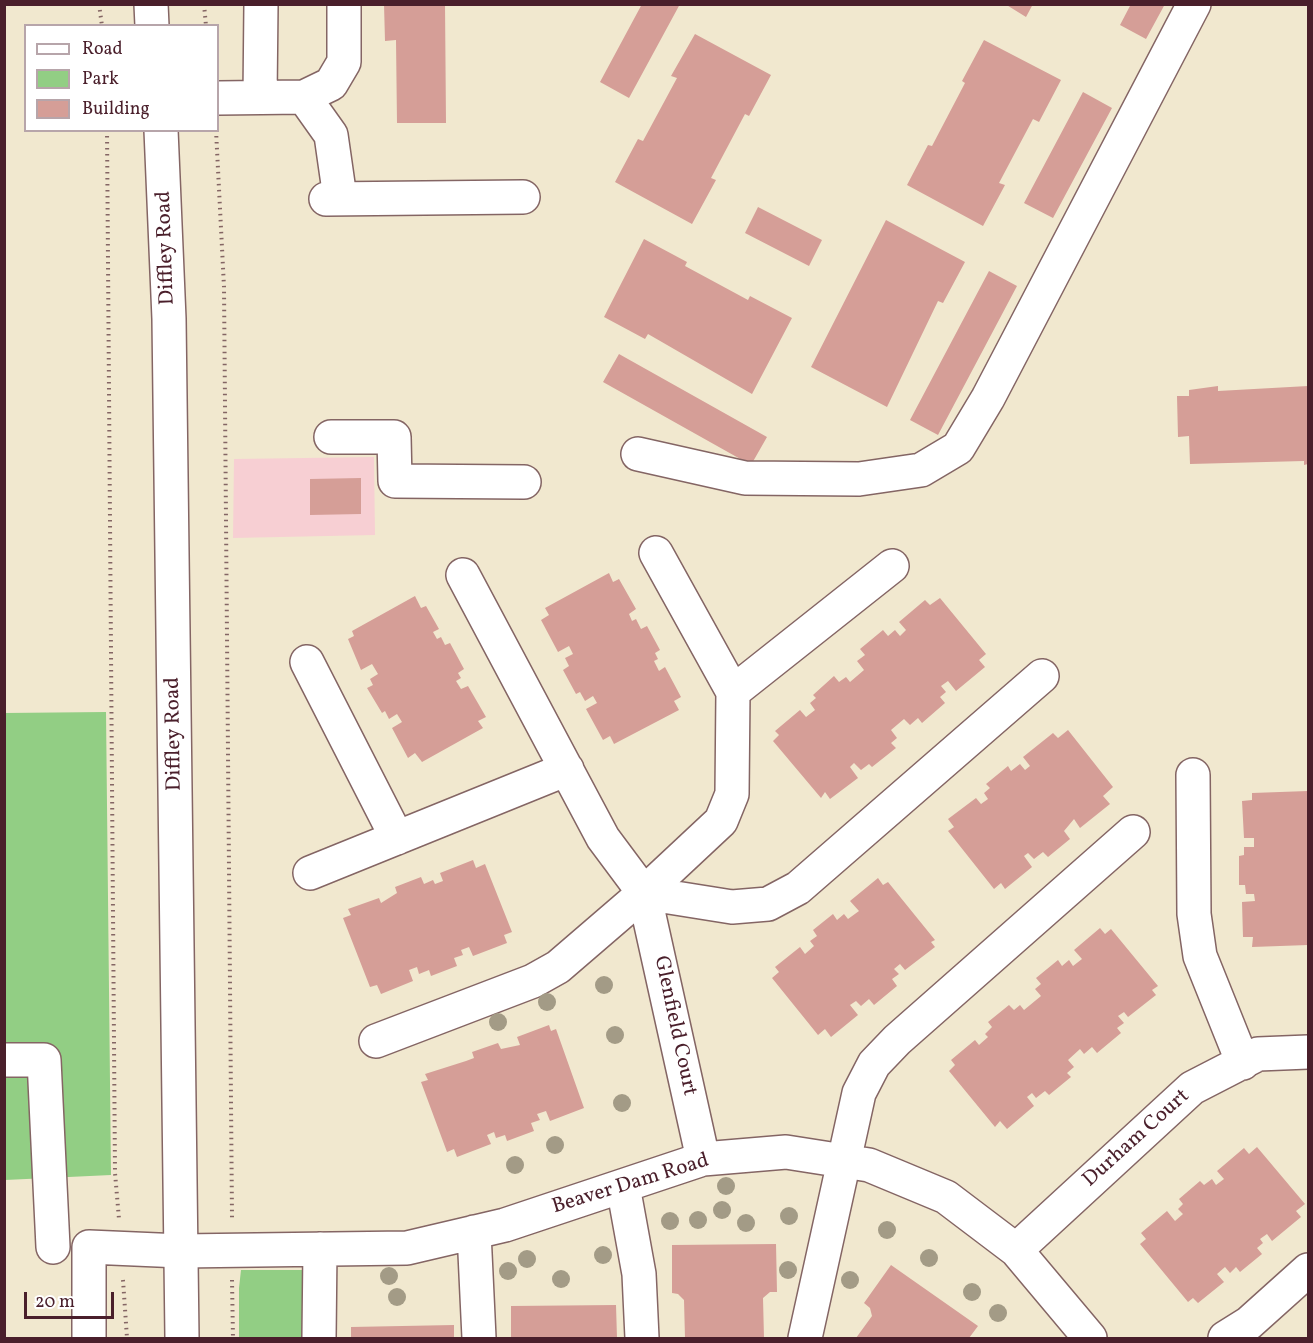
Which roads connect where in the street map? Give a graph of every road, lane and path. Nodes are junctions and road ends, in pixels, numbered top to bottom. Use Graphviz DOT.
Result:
graph roads {
  1 [pos="99,4"];
  2 [pos="204,4"];
  3 [pos="261,4"];
  4 [pos="344,4"];
  5 [pos="1194,4"];
  6 [pos="102,24"];
  7 [pos="206,24"];
  8 [pos="260,97"];
  9 [pos="304,97"];
  10 [pos="219,98"];
  11 [pos="106,132"];
  12 [pos="161,132"];
  13 [pos="216,132"];
  14 [pos="524,197"];
  15 [pos="331,438"];
  16 [pos="638,454"];
  17 [pos="524,482"];
  18 [pos="656,553"];
  19 [pos="892,566"];
  20 [pos="463,575"];
  21 [pos="307,662"];
  22 [pos="1042,676"];
  23 [pos="733,692"];
  24 [pos="567,769"];
  25 [pos="1193,775"];
  26 [pos="1133,832"];
  27 [pos="398,838"];
  28 [pos="310,873"];
  29 [pos="645,893"];
  30 [pos="376,1041"];
  31 [pos="1308,1052"];
  32 [pos="4,1060"];
  33 [pos="1243,1063"];
  34 [pos="703,1159"];
  35 [pos="846,1160"];
  36 [pos="623,1186"];
  37 [pos="232,1217"];
  38 [pos="474,1232"];
  39 [pos="53,1247"];
  40 [pos="121,1247"];
  41 [pos="320,1249"];
  42 [pos="1016,1250"];
  43 [pos="182,1251"];
  44 [pos="1308,1270"];
  45 [pos="232,1275"];
  46 [pos="89,1338"];
  47 [pos="127,1338"];
  48 [pos="182,1338"];
  49 [pos="232,1338"];
  50 [pos="319,1338"];
  51 [pos="479,1338"];
  52 [pos="642,1338"];
  53 [pos="805,1338"];
  54 [pos="1090,1338"];
  55 [pos="1225,1338"];
  1 -- 6 [label="path"];
  2 -- 7 [label="path"];
  3 -- 8 [label="street"];
  4 -- 9 [label="street"];
  5 -- 16 [label="street"];
  8 -- 9 [label="street"];
  8 -- 10 [label="street"];
  9 -- 14 [label="street"];
  11 -- 40 [label="path"];
  12 -- 43 [label="street, Diffley Road"];
  13 -- 37 [label="path"];
  15 -- 17 [label="street"];
  18 -- 23 [label="street"];
  19 -- 23 [label="street"];
  20 -- 24 [label="street"];
  21 -- 27 [label="street"];
  22 -- 29 [label="street"];
  23 -- 29 [label="street"];
  24 -- 27 [label="street"];
  24 -- 29 [label="street"];
  25 -- 33 [label="street"];
  26 -- 35 [label="street"];
  27 -- 28 [label="street"];
  29 -- 30 [label="street"];
  29 -- 34 [label="street, Glenfield Court"];
  31 -- 33 [label="street, Durham Court"];
  32 -- 39 [label="street"];
  33 -- 42 [label="street, Durham Court"];
  34 -- 35 [label="street, Beaver Dam Road"];
  34 -- 36 [label="street, Beaver Dam Road"];
  35 -- 42 [label="street, Beaver Dam Road"];
  35 -- 53 [label="street"];
  36 -- 38 [label="street, Beaver Dam Road"];
  36 -- 52 [label="street"];
  38 -- 41 [label="street, Beaver Dam Road"];
  38 -- 51 [label="street"];
  40 -- 43 [label="street, Beaver Dam Road"];
  40 -- 46 [label="street, Beaver Dam Road"];
  40 -- 47 [label="path"];
  41 -- 43 [label="street, Beaver Dam Road"];
  41 -- 50 [label="street"];
  42 -- 54 [label="street, Beaver Dam Road"];
  43 -- 48 [label="street, Diffley Road"];
  44 -- 55 [label="street"];
  45 -- 49 [label="path"];
}
